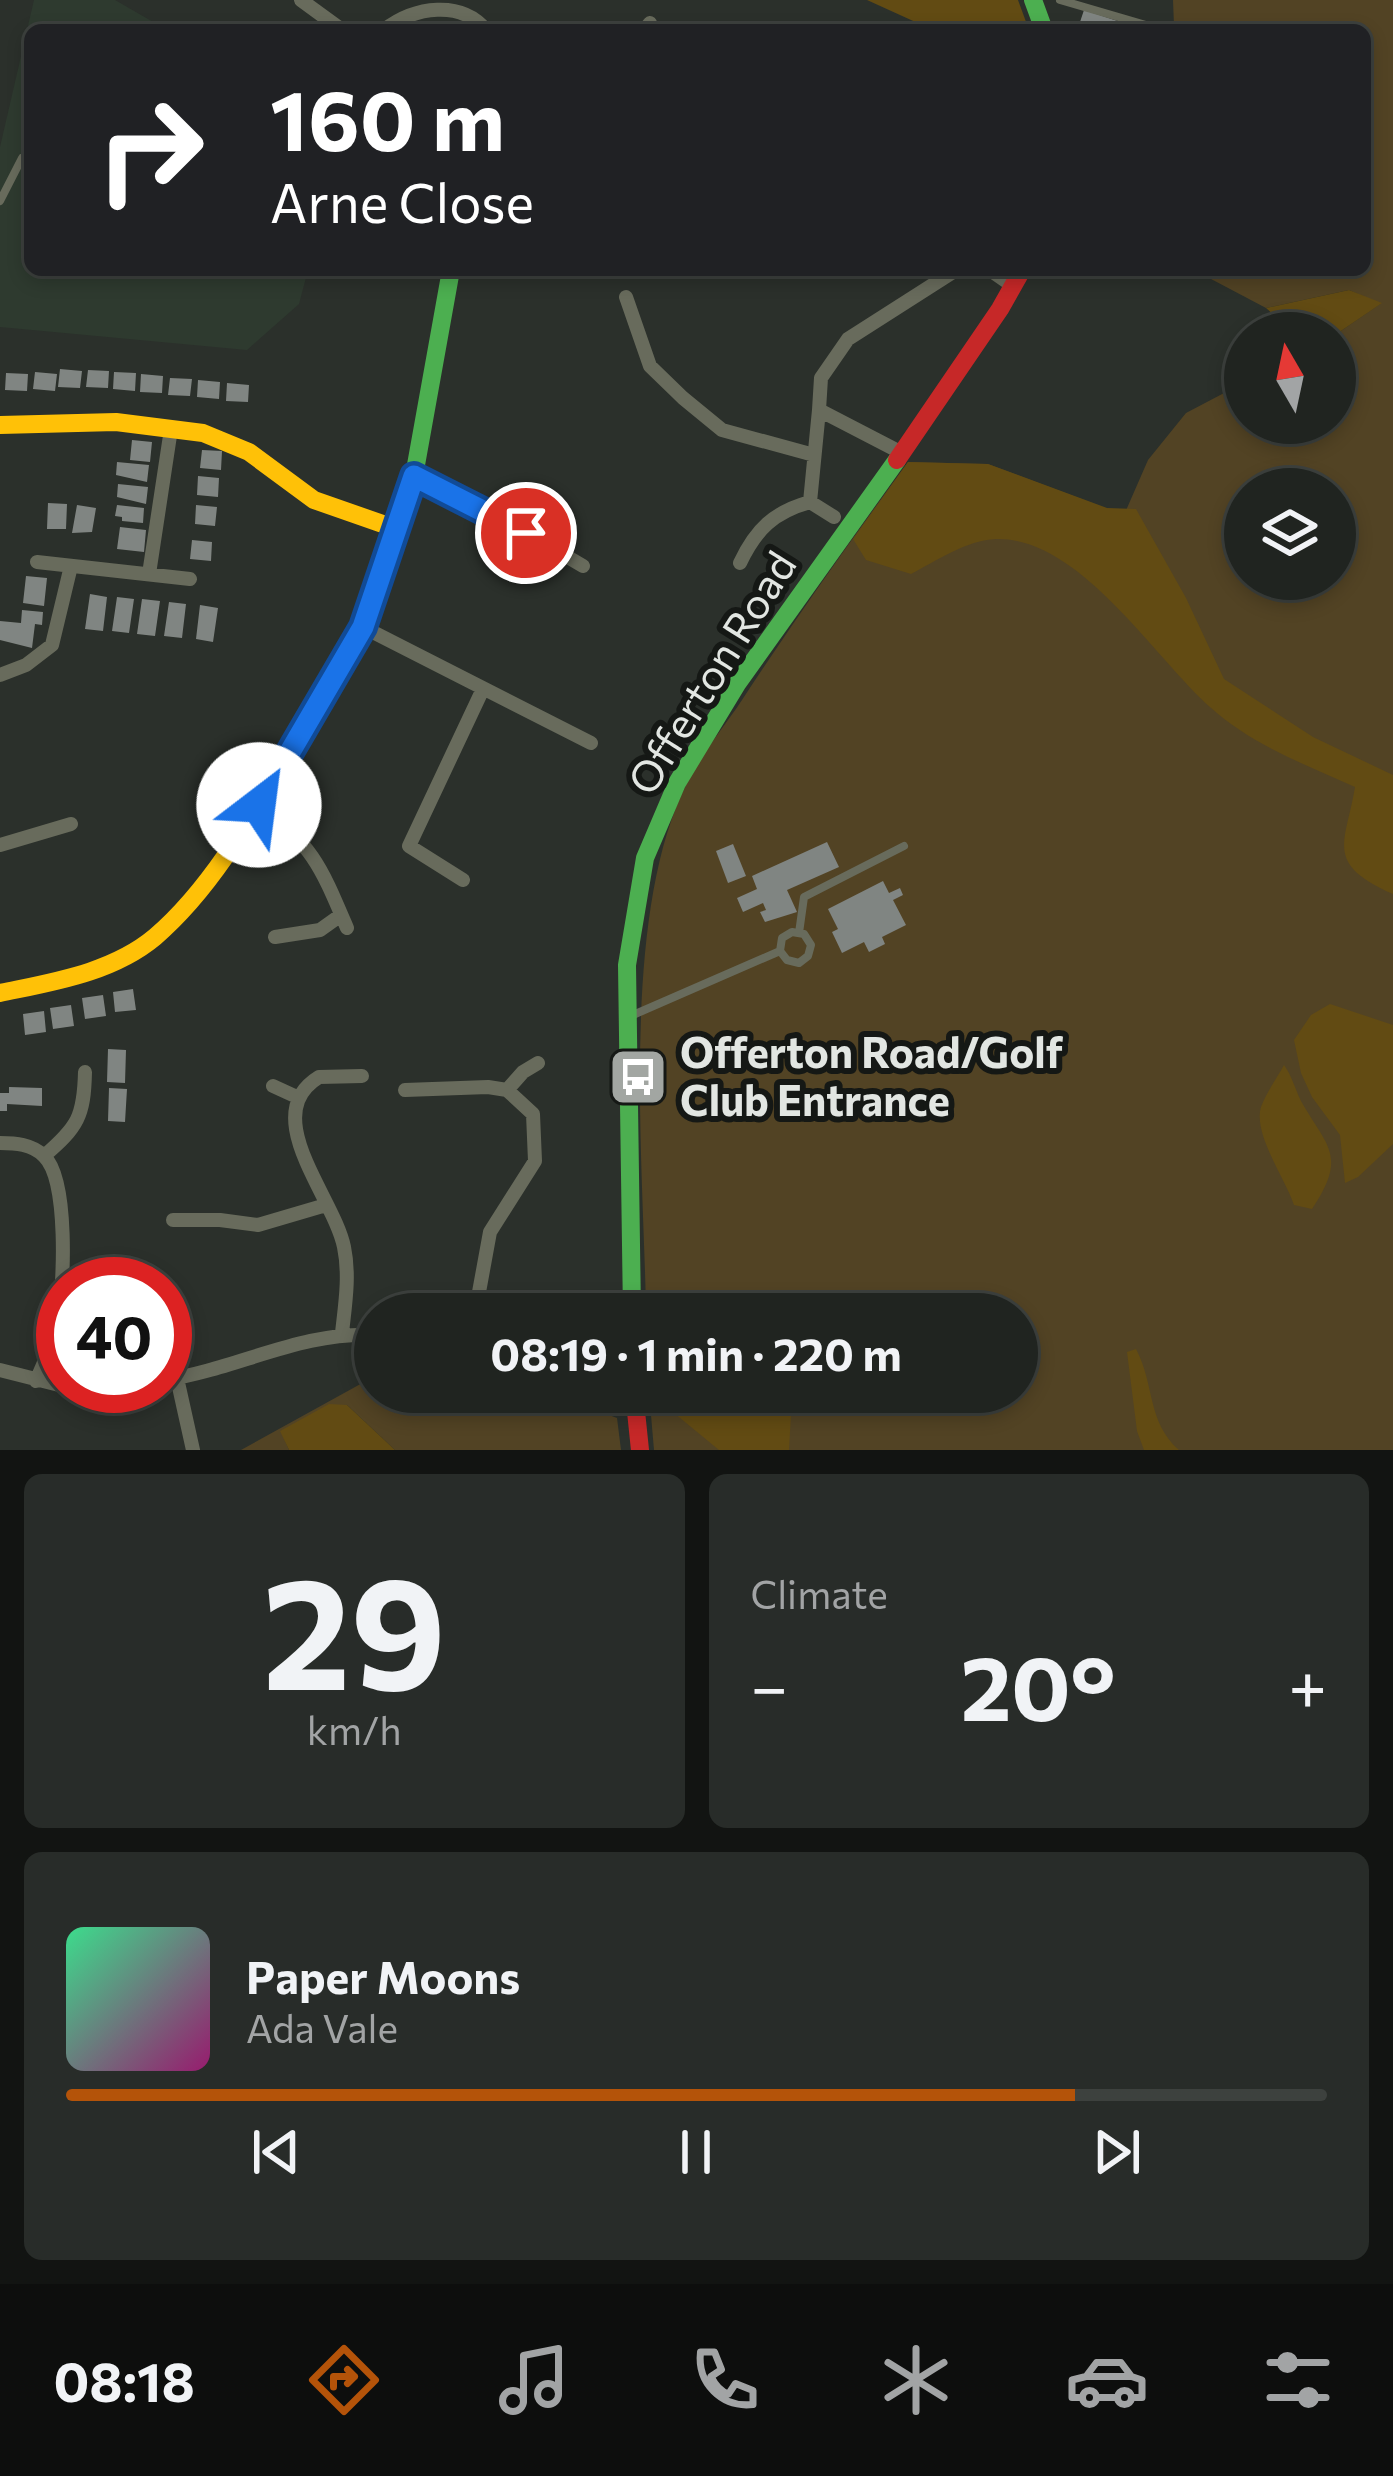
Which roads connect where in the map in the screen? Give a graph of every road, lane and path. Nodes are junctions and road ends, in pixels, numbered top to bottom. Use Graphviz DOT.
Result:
graph roads {
  1 [pos="302,0"];
  2 [pos="1060,0"];
  3 [pos="334,24"];
  4 [pos="392,24"];
  5 [pos="482,24"];
  6 [pos="1142,24"];
  7 [pos="22,158"];
  8 [pos="0,201"];
  9 [pos="450,276"];
  10 [pos="942,276"];
  11 [pos="1017,278"];
  12 [pos="626,297"];
  13 [pos="820,410"];
  14 [pos="0,425"];
  15 [pos="171,428"];
  16 [pos="902,453"];
  17 [pos="814,455"];
  18 [pos="414,476"];
  19 [pos="810,502"];
  20 [pos="834,517"];
  21 [pos="397,529"];
  22 [pos="37,562"];
  23 [pos="740,563"];
  24 [pos="71,566"];
  25 [pos="583,566"];
  26 [pos="149,574"];
  27 [pos="190,579"];
  28 [pos="363,627"];
  29 [pos="0,675"];
  30 [pos="482,691"];
  31 [pos="591,743"];
  32 [pos="259,805"];
  33 [pos="70,824"];
  34 [pos="0,845"];
  35 [pos="904,847"];
  36 [pos="463,880"];
  37 [pos="799,933"];
  38 [pos="275,937"];
  39 [pos="780,951"];
  40 [pos="0,993"];
  41 [pos="626,1018"];
  42 [pos="538,1063"];
  43 [pos="362,1076"];
  44 [pos="83,1081"];
  45 [pos="273,1086"];
  46 [pos="405,1090"];
  47 [pos="507,1090"];
  48 [pos="296,1097"];
  49 [pos="0,1143"];
  50 [pos="44,1156"];
  51 [pos="326,1204"];
  52 [pos="172,1220"];
  53 [pos="61,1257"];
  54 [pos="480,1293"];
  55 [pos="632,1293"];
  56 [pos="342,1333"];
  57 [pos="354,1334"];
  58 [pos="0,1370"];
  59 [pos="192,1373"];
  60 [pos="36,1381"];
  61 [pos="182,1413"];
  62 [pos="636,1413"];
  63 [pos="193,1450"];
  64 [pos="640,1450"];
  1 -- 3 [label="street"];
  2 -- 6 [label="lane"];
  4 -- 5 [label="street"];
  7 -- 8 [label="lane"];
  9 -- 18 [label="street"];
  10 -- 13 [label="street"];
  11 -- 16 [label="street, Offerton Road"];
  12 -- 17 [label="street"];
  13 -- 16 [label="street"];
  13 -- 17 [label="street"];
  14 -- 15 [label="street"];
  15 -- 21 [label="street"];
  15 -- 26 [label="street"];
  16 -- 41 [label="street, Offerton Road"];
  17 -- 19 [label="street"];
  18 -- 21 [label="street"];
  18 -- 25 [label="street"];
  19 -- 20 [label="street"];
  19 -- 23 [label="street"];
  21 -- 28 [label="street"];
  22 -- 24 [label="street"];
  24 -- 26 [label="street"];
  24 -- 29 [label="street"];
  26 -- 27 [label="street"];
  28 -- 30 [label="street"];
  28 -- 32 [label="street"];
  30 -- 31 [label="street"];
  30 -- 36 [label="street"];
  32 -- 38 [label="street"];
  32 -- 40 [label="street"];
  33 -- 34 [label="street"];
  35 -- 37 [label="lane"];
  37 -- 39 [label="lane"];
  37 -- 39 [label="lane"];
  39 -- 41 [label="lane"];
  41 -- 55 [label="street, Offerton Road"];
  42 -- 47 [label="street"];
  43 -- 48 [label="street"];
  44 -- 50 [label="street"];
  45 -- 48 [label="street"];
  46 -- 47 [label="street"];
  47 -- 54 [label="street"];
  48 -- 51 [label="street"];
  49 -- 50 [label="street"];
  50 -- 53 [label="street"];
  51 -- 52 [label="street"];
  51 -- 56 [label="street"];
  56 -- 57 [label="street"];
  56 -- 59 [label="street"];
  58 -- 60 [label="street"];
  61 -- 63 [label="street"];
  62 -- 64 [label="street"];
}
